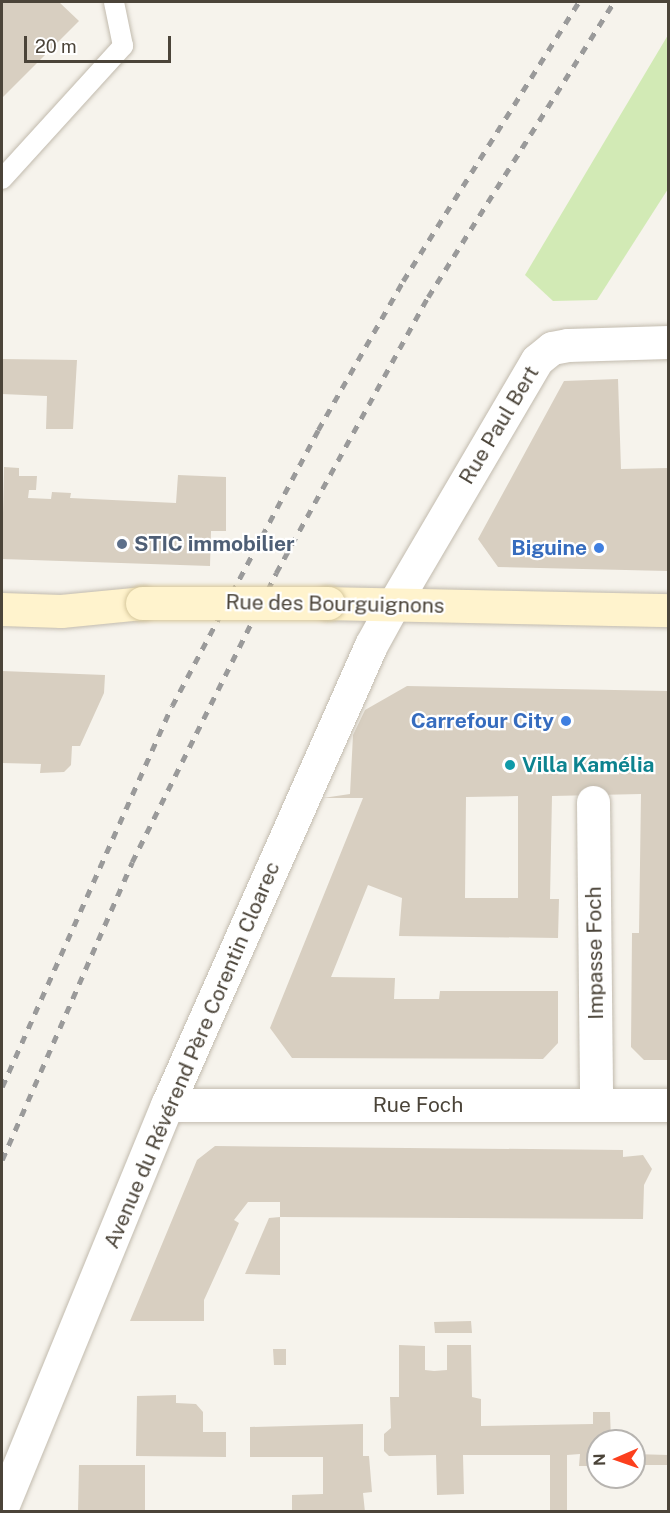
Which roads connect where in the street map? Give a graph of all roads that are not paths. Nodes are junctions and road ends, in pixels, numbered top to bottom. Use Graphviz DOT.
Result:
graph roads {
  1 [pos="114,2"];
  2 [pos="2,179"];
  3 [pos="669,342"];
  4 [pos="392,607"];
  5 [pos="2,609"];
  6 [pos="669,610"];
  7 [pos="593,802"];
  8 [pos="596,1104"];
  9 [pos="167,1105"];
  10 [pos="669,1105"];
  11 [pos="2,1507"];
  1 -- 2 [label="lane"];
  3 -- 4 [label="street, Rue Paul Bert"];
  4 -- 5 [label="main road, Rue des Bourguignons, bridge"];
  4 -- 6 [label="main road, Rue des Bourguignons"];
  4 -- 9 [label="street, Avenue du Révérend Père Corentin Cloarec"];
  7 -- 8 [label="street, Impasse Foch"];
  8 -- 9 [label="street, Rue Foch"];
  8 -- 10 [label="street, Rue Foch"];
  9 -- 11 [label="street, Avenue du Révérend Père Corentin Cloarec"];
}
